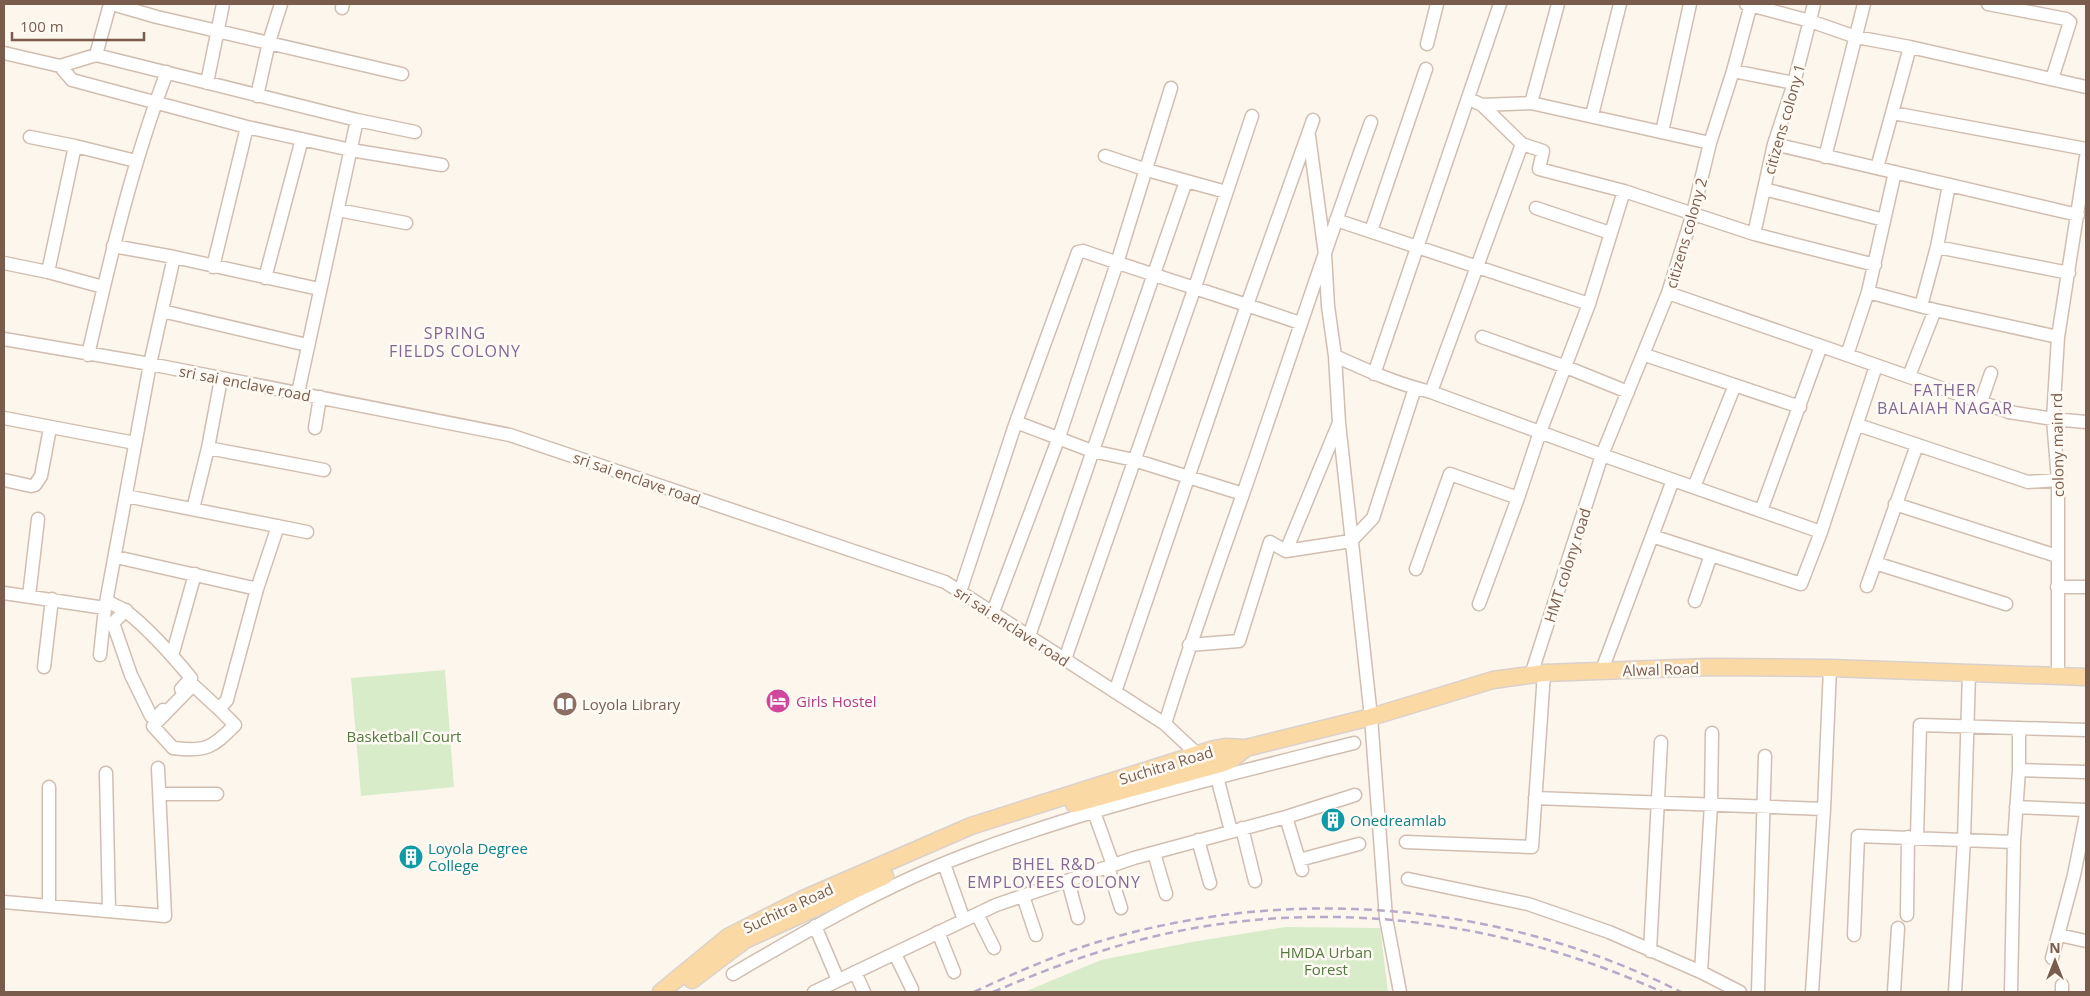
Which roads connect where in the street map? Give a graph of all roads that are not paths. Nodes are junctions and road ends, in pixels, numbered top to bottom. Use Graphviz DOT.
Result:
graph roads {
  1 [pos="111,4"];
  2 [pos="162,4"];
  3 [pos="222,4"];
  4 [pos="281,4"];
  5 [pos="1437,4"];
  6 [pos="1500,4"];
  7 [pos="1558,4"];
  8 [pos="1620,4"];
  9 [pos="1690,4"];
  10 [pos="1749,4"];
  11 [pos="1814,4"];
  12 [pos="1864,4"];
  13 [pos="1988,4"];
  14 [pos="158,17"];
  15 [pos="1810,21"];
  16 [pos="217,30"];
  17 [pos="1856,37"];
  18 [pos="269,42"];
  19 [pos="1426,44"];
  20 [pos="1910,47"];
  21 [pos="4,53"];
  22 [pos="96,55"];
  23 [pos="60,66"];
  24 [pos="1426,68"];
  25 [pos="1733,71"];
  26 [pos="168,72"];
  27 [pos="402,74"];
  28 [pos="2052,79"];
  29 [pos="207,83"];
  30 [pos="1794,83"];
  31 [pos="2086,87"];
  32 [pos="1171,88"];
  33 [pos="257,96"];
  34 [pos="1469,99"];
  35 [pos="156,103"];
  36 [pos="1531,103"];
  37 [pos="1482,105"];
  38 [pos="1894,112"];
  39 [pos="1592,115"];
  40 [pos="1252,116"];
  41 [pos="357,120"];
  42 [pos="1313,120"];
  43 [pos="1371,122"];
  44 [pos="247,127"];
  45 [pos="415,132"];
  46 [pos="1662,132"];
  47 [pos="1309,136"];
  48 [pos="30,137"];
  49 [pos="302,139"];
  50 [pos="1710,143"];
  51 [pos="1522,144"];
  52 [pos="1774,144"];
  53 [pos="75,146"];
  54 [pos="2086,149"];
  55 [pos="351,150"];
  56 [pos="1105,156"];
  57 [pos="1824,157"];
  58 [pos="2086,157"];
  59 [pos="136,161"];
  60 [pos="442,165"];
  61 [pos="1877,168"];
  62 [pos="1146,170"];
  63 [pos="1895,172"];
  64 [pos="1186,181"];
  65 [pos="1949,185"];
  66 [pos="2084,188"];
  67 [pos="1764,189"];
  68 [pos="1624,191"];
  69 [pos="1226,192"];
  70 [pos="1536,208"];
  71 [pos="338,210"];
  72 [pos="1693,213"];
  73 [pos="2078,215"];
  74 [pos="1336,220"];
  75 [pos="1884,220"];
  76 [pos="406,223"];
  77 [pos="1371,231"];
  78 [pos="1610,233"];
  79 [pos="1754,234"];
  80 [pos="113,246"];
  81 [pos="1418,247"];
  82 [pos="1937,247"];
  83 [pos="1325,254"];
  84 [pos="174,257"];
  85 [pos="4,263"];
  86 [pos="1117,263"];
  87 [pos="1477,266"];
  88 [pos="1875,266"];
  89 [pos="213,267"];
  90 [pos="48,272"];
  91 [pos="2069,273"];
  92 [pos="1154,276"];
  93 [pos="265,278"];
  94 [pos="103,287"];
  95 [pos="1195,287"];
  96 [pos="319,289"];
  97 [pos="1868,292"];
  98 [pos="1668,294"];
  99 [pos="1589,304"];
  100 [pos="1247,305"];
  101 [pos="1921,306"];
  102 [pos="1935,310"];
  103 [pos="162,311"];
  104 [pos="1300,323"];
  105 [pos="2058,337"];
  106 [pos="1482,338"];
  107 [pos="4,339"];
  108 [pos="308,345"];
  109 [pos="1821,346"];
  110 [pos="88,355"];
  111 [pos="1645,355"];
  112 [pos="1848,355"];
  113 [pos="1335,356"];
  114 [pos="150,364"];
  115 [pos="1876,366"];
  116 [pos="1566,367"];
  117 [pos="1991,372"];
  118 [pos="1374,374"];
  119 [pos="1909,376"];
  120 [pos="221,379"];
  121 [pos="1735,385"];
  122 [pos="1415,388"];
  123 [pos="1431,392"];
  124 [pos="1628,392"];
  125 [pos="298,393"];
  126 [pos="320,397"];
  127 [pos="1981,402"];
  128 [pos="1800,407"];
  129 [pos="4,418"];
  130 [pos="2053,419"];
  131 [pos="1016,422"];
  132 [pos="2086,422"];
  133 [pos="1339,423"];
  134 [pos="1858,425"];
  135 [pos="50,428"];
  136 [pos="315,428"];
  137 [pos="1540,432"];
  138 [pos="1059,437"];
  139 [pos="135,443"];
  140 [pos="1917,445"];
  141 [pos="208,448"];
  142 [pos="1092,450"];
  143 [pos="1602,455"];
  144 [pos="1134,460"];
  145 [pos="324,470"];
  146 [pos="1189,479"];
  147 [pos="4,480"];
  148 [pos="1673,480"];
  149 [pos="2058,480"];
  150 [pos="1694,487"];
  151 [pos="1243,494"];
  152 [pos="126,496"];
  153 [pos="1518,498"];
  154 [pos="1895,504"];
  155 [pos="194,509"];
  156 [pos="1760,511"];
  157 [pos="38,519"];
  158 [pos="278,526"];
  159 [pos="308,532"];
  160 [pos="1821,532"];
  161 [pos="1652,536"];
  162 [pos="1351,540"];
  163 [pos="1286,551"];
  164 [pos="1711,555"];
  165 [pos="2057,556"];
  166 [pos="116,557"];
  167 [pos="1875,563"];
  168 [pos="1416,569"];
  169 [pos="195,574"];
  170 [pos="1867,586"];
  171 [pos="2057,587"];
  172 [pos="2086,587"];
  173 [pos="257,589"];
  174 [pos="960,592"];
  175 [pos="4,593"];
  176 [pos="30,596"];
  177 [pos="52,599"];
  178 [pos="1695,601"];
  179 [pos="106,604"];
  180 [pos="1479,604"];
  181 [pos="2006,604"];
  182 [pos="126,610"];
  183 [pos="993,612"];
  184 [pos="1029,636"];
  185 [pos="1190,644"];
  186 [pos="100,655"];
  187 [pos="172,656"];
  188 [pos="1065,659"];
  189 [pos="44,667"];
  190 [pos="1830,668"];
  191 [pos="1602,670"];
  192 [pos="1969,672"];
  193 [pos="1538,674"];
  194 [pos="2058,676"];
  195 [pos="2086,677"];
  196 [pos="1115,692"];
  197 [pos="219,710"];
  198 [pos="1371,716"];
  199 [pos="1165,724"];
  200 [pos="1967,727"];
  201 [pos="2019,728"];
  202 [pos="2086,730"];
  203 [pos="1712,733"];
  204 [pos="1661,742"];
  205 [pos="1354,743"];
  206 [pos="1246,748"];
  207 [pos="1198,754"];
  208 [pos="1765,756"];
  209 [pos="158,768"];
  210 [pos="2019,770"];
  211 [pos="1214,772"];
  212 [pos="2086,772"];
  213 [pos="106,773"];
  214 [pos="49,787"];
  215 [pos="160,794"];
  216 [pos="217,794"];
  217 [pos="1355,795"];
  218 [pos="1535,798"];
  219 [pos="1658,803"];
  220 [pos="1711,804"];
  221 [pos="1764,806"];
  222 [pos="2016,807"];
  223 [pos="1824,809"];
  224 [pos="2086,810"];
  225 [pos="1094,812"];
  226 [pos="2086,815"];
  227 [pos="1286,816"];
  228 [pos="1237,829"];
  229 [pos="1912,837"];
  230 [pos="1198,840"];
  231 [pos="1964,840"];
  232 [pos="1406,842"];
  233 [pos="2014,842"];
  234 [pos="1359,844"];
  235 [pos="1154,853"];
  236 [pos="944,864"];
  237 [pos="1111,866"];
  238 [pos="2080,877"];
  239 [pos="1408,879"];
  240 [pos="1068,881"];
  241 [pos="1255,881"];
  242 [pos="1210,883"];
  243 [pos="1166,894"];
  244 [pos="1023,896"];
  245 [pos="4,902"];
  246 [pos="49,904"];
  247 [pos="1121,908"];
  248 [pos="108,910"];
  249 [pos="977,914"];
  250 [pos="1907,915"];
  251 [pos="1078,918"];
  252 [pos="964,920"];
  253 [pos="814,926"];
  254 [pos="1898,928"];
  255 [pos="938,932"];
  256 [pos="1036,935"];
  257 [pos="1854,935"];
  258 [pos="2059,935"];
  259 [pos="2086,941"];
  260 [pos="994,948"];
  261 [pos="1650,951"];
  262 [pos="895,954"];
  263 [pos="2052,958"];
  264 [pos="855,972"];
  265 [pos="954,972"];
  266 [pos="1701,972"];
  267 [pos="733,974"];
  268 [pos="838,980"];
  269 [pos="682,983"];
  270 [pos="912,989"];
  271 [pos="661,992"];
  272 [pos="814,992"];
  273 [pos="864,992"];
  274 [pos="1400,992"];
  275 [pos="1740,992"];
  276 [pos="1758,992"];
  277 [pos="1812,992"];
  278 [pos="1894,992"];
  279 [pos="1955,992"];
  280 [pos="2011,992"];
  1 -- 14 [label="street"];
  1 -- 22 [label="street"];
  2 -- 14 [label="street"];
  3 -- 16 [label="street"];
  4 -- 18 [label="street"];
  5 -- 19 [label="street"];
  6 -- 34 [label="street"];
  7 -- 36 [label="street"];
  8 -- 39 [label="street"];
  9 -- 46 [label="street"];
  10 -- 15 [label="street"];
  10 -- 25 [label="street, citizens colony 2"];
  11 -- 15 [label="street, citizens colony 1"];
  12 -- 17 [label="street"];
  13 -- 28 [label="street"];
  14 -- 16 [label="street"];
  15 -- 17 [label="street"];
  15 -- 30 [label="street, citizens colony 1"];
  16 -- 18 [label="street"];
  16 -- 29 [label="street"];
  17 -- 20 [label="street"];
  17 -- 57 [label="street"];
  18 -- 27 [label="street"];
  18 -- 33 [label="street"];
  20 -- 28 [label="street"];
  20 -- 38 [label="street"];
  21 -- 23 [label="street"];
  22 -- 23 [label="street"];
  22 -- 26 [label="street"];
  23 -- 35 [label="street"];
  24 -- 77 [label="street"];
  25 -- 30 [label="street"];
  25 -- 50 [label="street, citizens colony 2"];
  26 -- 29 [label="street"];
  26 -- 35 [label="street"];
  28 -- 31 [label="street"];
  29 -- 33 [label="street"];
  30 -- 52 [label="street, citizens colony 1"];
  32 -- 62 [label="street"];
  33 -- 41 [label="street"];
  34 -- 37 [label="street"];
  34 -- 81 [label="street"];
  35 -- 44 [label="street"];
  35 -- 59 [label="street"];
  36 -- 37 [label="street"];
  36 -- 39 [label="street"];
  37 -- 51 [label="street"];
  38 -- 54 [label="street"];
  38 -- 61 [label="street"];
  39 -- 46 [label="street"];
  40 -- 69 [label="street"];
  41 -- 45 [label="street"];
  41 -- 55 [label="street"];
  42 -- 47 [label="street"];
  43 -- 74 [label="street"];
  44 -- 49 [label="street"];
  44 -- 89 [label="street"];
  46 -- 50 [label="street"];
  47 -- 83 [label="street"];
  47 -- 100 [label="street"];
  48 -- 53 [label="street"];
  49 -- 55 [label="street"];
  49 -- 93 [label="street"];
  50 -- 72 [label="street, citizens colony 2"];
  51 -- 68 [label="street"];
  51 -- 87 [label="street"];
  52 -- 57 [label="street"];
  52 -- 67 [label="street, citizens colony 1"];
  53 -- 59 [label="street"];
  53 -- 90 [label="street"];
  55 -- 60 [label="street"];
  55 -- 71 [label="street"];
  56 -- 62 [label="street"];
  57 -- 61 [label="street"];
  58 -- 66 [label="street, colony main rd"];
  59 -- 80 [label="street"];
  61 -- 63 [label="street"];
  62 -- 64 [label="street"];
  62 -- 86 [label="street"];
  63 -- 65 [label="street"];
  63 -- 75 [label="street"];
  64 -- 69 [label="street"];
  64 -- 92 [label="street"];
  65 -- 73 [label="street"];
  65 -- 82 [label="street"];
  66 -- 73 [label="street, colony main rd"];
  67 -- 75 [label="street"];
  67 -- 79 [label="street, citizens colony 1"];
  68 -- 72 [label="street"];
  68 -- 78 [label="street"];
  69 -- 95 [label="street"];
  70 -- 78 [label="street"];
  71 -- 76 [label="street"];
  71 -- 96 [label="street"];
  72 -- 79 [label="street"];
  72 -- 98 [label="street, citizens colony 2"];
  73 -- 91 [label="street, colony main rd"];
  74 -- 77 [label="street"];
  74 -- 83 [label="street"];
  75 -- 88 [label="street"];
  77 -- 81 [label="street"];
  78 -- 99 [label="street"];
  79 -- 88 [label="street"];
  80 -- 84 [label="street"];
  80 -- 94 [label="street"];
  81 -- 87 [label="street"];
  81 -- 118 [label="street"];
  82 -- 91 [label="street"];
  82 -- 101 [label="street"];
  83 -- 104 [label="street"];
  83 -- 113 [label="street"];
  84 -- 89 [label="street"];
  84 -- 103 [label="street"];
  85 -- 90 [label="street"];
  86 -- 92 [label="street"];
  86 -- 131 [label="street"];
  86 -- 138 [label="street"];
  87 -- 99 [label="street"];
  87 -- 123 [label="street"];
  88 -- 97 [label="street"];
  89 -- 93 [label="street"];
  90 -- 94 [label="street"];
  91 -- 105 [label="street, colony main rd"];
  92 -- 95 [label="street"];
  92 -- 142 [label="street"];
  93 -- 96 [label="street"];
  94 -- 110 [label="street"];
  95 -- 100 [label="street"];
  95 -- 144 [label="street"];
  96 -- 108 [label="street"];
  97 -- 101 [label="street"];
  97 -- 112 [label="street"];
  98 -- 109 [label="street"];
  98 -- 111 [label="street, citizens colony 2"];
  99 -- 116 [label="street"];
  100 -- 104 [label="street"];
  100 -- 146 [label="street"];
  101 -- 102 [label="street"];
  102 -- 105 [label="street"];
  102 -- 119 [label="street"];
  103 -- 108 [label="street"];
  103 -- 114 [label="street"];
  104 -- 151 [label="street"];
  105 -- 130 [label="street, colony main rd"];
  106 -- 116 [label="street"];
  107 -- 110 [label="street, sri sai enclave road"];
  108 -- 125 [label="street"];
  109 -- 112 [label="street"];
  109 -- 128 [label="street"];
  110 -- 114 [label="street, sri sai enclave road"];
  111 -- 121 [label="street"];
  111 -- 124 [label="street, citizens colony 2"];
  112 -- 115 [label="street"];
  113 -- 118 [label="street"];
  113 -- 133 [label="street"];
  114 -- 120 [label="street, sri sai enclave road"];
  114 -- 139 [label="street"];
  115 -- 119 [label="street"];
  115 -- 134 [label="street"];
  116 -- 124 [label="street"];
  116 -- 137 [label="street"];
  117 -- 127 [label="street"];
  118 -- 122 [label="street"];
  119 -- 127 [label="street"];
  120 -- 125 [label="street, sri sai enclave road"];
  120 -- 141 [label="street"];
  121 -- 128 [label="street"];
  121 -- 150 [label="street"];
  122 -- 123 [label="street"];
  122 -- 162 [label="street"];
  123 -- 137 [label="street"];
  124 -- 143 [label="street, citizens colony 2"];
  125 -- 126 [label="street, sri sai enclave road"];
  126 -- 136 [label="street"];
  126 -- 174 [label="street, sri sai enclave road"];
  127 -- 130 [label="street"];
  128 -- 156 [label="street"];
  129 -- 135 [label="street"];
  130 -- 132 [label="street"];
  130 -- 149 [label="street, colony main rd"];
  131 -- 138 [label="street"];
  131 -- 174 [label="street"];
  133 -- 162 [label="street"];
  133 -- 163 [label="street"];
  134 -- 140 [label="street"];
  134 -- 160 [label="street"];
  135 -- 139 [label="street"];
  135 -- 147 [label="street"];
  137 -- 143 [label="street"];
  137 -- 153 [label="street"];
  138 -- 142 [label="street"];
  138 -- 183 [label="street"];
  139 -- 152 [label="street"];
  140 -- 149 [label="street"];
  140 -- 154 [label="street"];
  141 -- 145 [label="street"];
  141 -- 155 [label="street"];
  142 -- 144 [label="street"];
  142 -- 184 [label="street"];
  143 -- 148 [label="street"];
  143 -- 193 [label="street, HMT colony road"];
  144 -- 146 [label="street"];
  144 -- 188 [label="street"];
  146 -- 151 [label="street"];
  146 -- 196 [label="street"];
  148 -- 150 [label="street"];
  148 -- 161 [label="street"];
  149 -- 165 [label="street, colony main rd"];
  150 -- 156 [label="street"];
  151 -- 185 [label="street"];
  152 -- 155 [label="street"];
  152 -- 166 [label="street"];
  153 -- 168 [label="street"];
  153 -- 180 [label="street"];
  154 -- 165 [label="street"];
  154 -- 167 [label="street"];
  155 -- 158 [label="street"];
  156 -- 160 [label="street"];
  157 -- 176 [label="street"];
  158 -- 159 [label="street"];
  158 -- 173 [label="street"];
  160 -- 164 [label="street"];
  161 -- 164 [label="street"];
  161 -- 191 [label="street"];
  162 -- 163 [label="street"];
  162 -- 198 [label="street"];
  163 -- 185 [label="street"];
  164 -- 178 [label="street"];
  165 -- 171 [label="street, colony main rd"];
  166 -- 169 [label="street"];
  166 -- 179 [label="street"];
  167 -- 170 [label="street"];
  167 -- 181 [label="street"];
  169 -- 173 [label="street"];
  169 -- 187 [label="street"];
  171 -- 172 [label="street"];
  171 -- 194 [label="street, colony main rd"];
  173 -- 197 [label="street"];
  174 -- 183 [label="street, sri sai enclave road"];
  175 -- 176 [label="street"];
  176 -- 177 [label="street"];
  177 -- 179 [label="street"];
  177 -- 189 [label="street"];
  179 -- 182 [label="street"];
  179 -- 186 [label="street"];
  182 -- 187 [label="street"];
  182 -- 187 [label="street"];
  183 -- 184 [label="street, sri sai enclave road"];
  184 -- 188 [label="street, sri sai enclave road"];
  185 -- 199 [label="street"];
  188 -- 196 [label="street, sri sai enclave road"];
  190 -- 191 [label="main road, Alwal Road"];
  190 -- 192 [label="main road, Alwal Road"];
  190 -- 223 [label="street"];
  191 -- 193 [label="main road, Alwal Road"];
  192 -- 194 [label="main road, Alwal Road"];
  192 -- 200 [label="street"];
  193 -- 198 [label="main road, Alwal Road"];
  193 -- 218 [label="street, HMT colony road"];
  194 -- 195 [label="main road, Alwal Road"];
  196 -- 199 [label="street, sri sai enclave road"];
  197 -- 197 [label="street"];
  198 -- 206 [label="main road, Alwal Road"];
  198 -- 274 [label="street"];
  199 -- 207 [label="street, sri sai enclave road"];
  200 -- 201 [label="street"];
  200 -- 229 [label="street"];
  200 -- 231 [label="street"];
  201 -- 202 [label="street"];
  201 -- 210 [label="street"];
  203 -- 220 [label="street"];
  204 -- 219 [label="street"];
  205 -- 211 [label="street"];
  206 -- 207 [label="main road, Suchitra Road"];
  206 -- 211 [label="main road, Suchitra Road"];
  207 -- 211 [label="street, sri sai enclave road"];
  207 -- 269 [label="main road, Suchitra Road"];
  208 -- 221 [label="street"];
  209 -- 215 [label="street"];
  210 -- 212 [label="street"];
  210 -- 222 [label="street"];
  211 -- 225 [label="street"];
  211 -- 228 [label="street"];
  211 -- 269 [label="main road, Suchitra Road"];
  213 -- 248 [label="street"];
  214 -- 246 [label="street"];
  215 -- 216 [label="street"];
  215 -- 248 [label="street"];
  217 -- 227 [label="street"];
  218 -- 219 [label="street"];
  218 -- 232 [label="street, HMT colony road"];
  219 -- 220 [label="street"];
  219 -- 261 [label="street"];
  220 -- 221 [label="street"];
  220 -- 266 [label="street"];
  221 -- 223 [label="street"];
  221 -- 276 [label="street"];
  222 -- 224 [label="street"];
  222 -- 233 [label="street"];
  223 -- 277 [label="street"];
  225 -- 236 [label="street"];
  225 -- 237 [label="street"];
  226 -- 238 [label="street"];
  227 -- 228 [label="street"];
  227 -- 234 [label="street"];
  228 -- 230 [label="street"];
  228 -- 241 [label="street"];
  229 -- 231 [label="street"];
  229 -- 250 [label="street"];
  229 -- 257 [label="street"];
  230 -- 235 [label="street"];
  230 -- 242 [label="street"];
  231 -- 233 [label="street"];
  231 -- 279 [label="street"];
  233 -- 280 [label="street"];
  235 -- 237 [label="street"];
  235 -- 243 [label="street"];
  236 -- 252 [label="street"];
  236 -- 253 [label="street"];
  237 -- 240 [label="street"];
  237 -- 247 [label="street"];
  238 -- 258 [label="street"];
  239 -- 261 [label="street"];
  240 -- 244 [label="street"];
  240 -- 251 [label="street"];
  244 -- 249 [label="street"];
  244 -- 256 [label="street"];
  245 -- 246 [label="street"];
  246 -- 248 [label="street"];
  249 -- 252 [label="street"];
  249 -- 260 [label="street"];
  252 -- 255 [label="street"];
  253 -- 267 [label="street"];
  253 -- 268 [label="street"];
  254 -- 278 [label="street"];
  255 -- 262 [label="street"];
  255 -- 265 [label="street"];
  258 -- 259 [label="street"];
  258 -- 263 [label="street"];
  261 -- 266 [label="street"];
  262 -- 264 [label="street"];
  262 -- 270 [label="street"];
  264 -- 268 [label="street"];
  264 -- 273 [label="street"];
  266 -- 275 [label="street"];
  268 -- 272 [label="street"];
  269 -- 271 [label="main road, Suchitra Road"];
}
